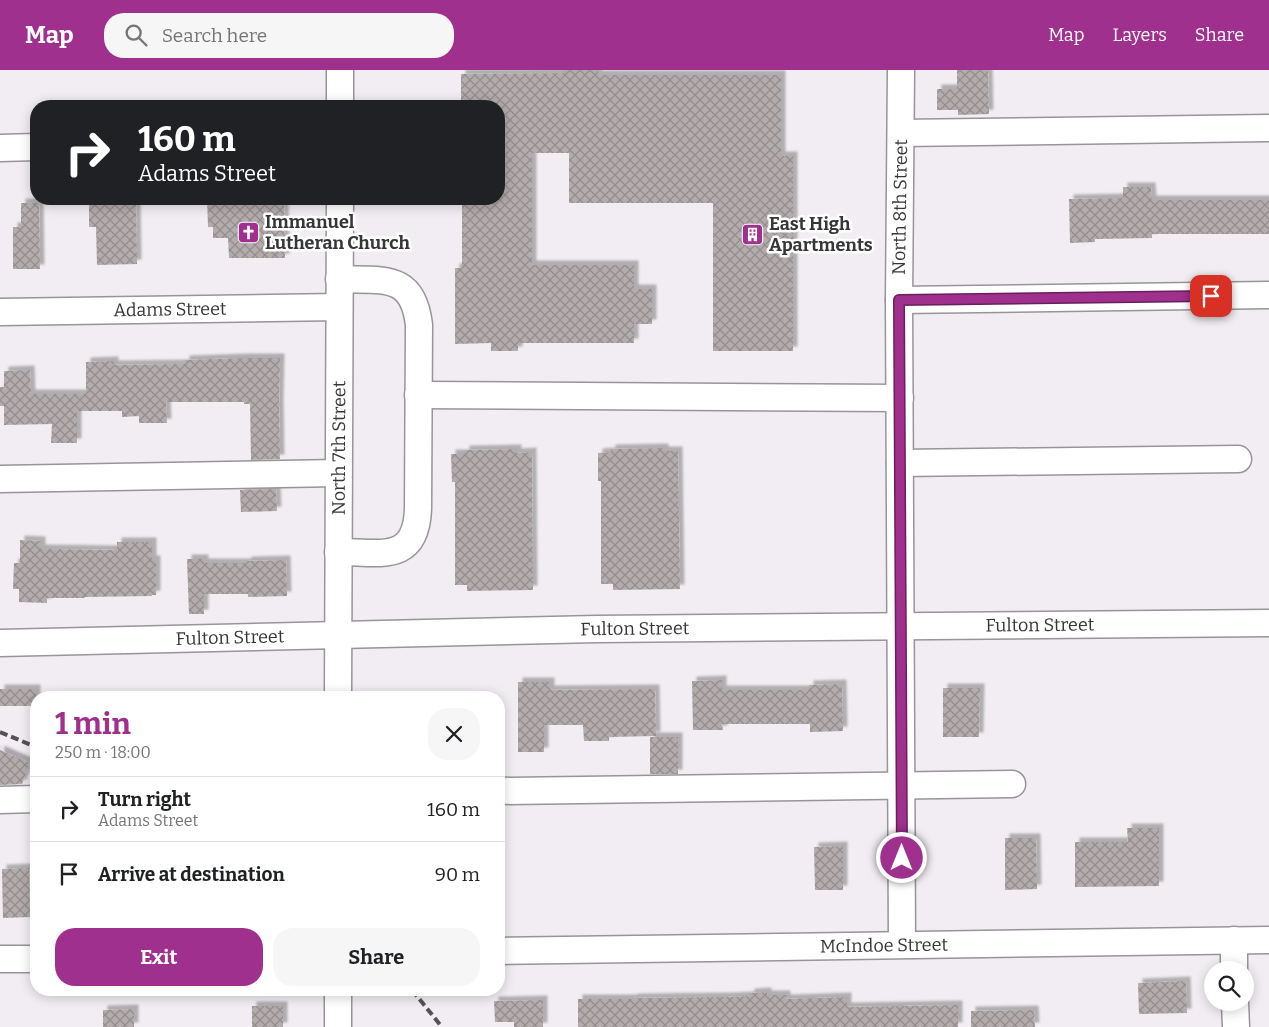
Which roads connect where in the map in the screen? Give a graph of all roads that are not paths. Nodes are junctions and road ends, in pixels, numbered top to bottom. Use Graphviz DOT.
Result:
graph roads {
  1 [pos="340,70"];
  2 [pos="901,70"];
  3 [pos="340,100"];
  4 [pos="1269,128"];
  5 [pos="901,133"];
  6 [pos="30,147"];
  7 [pos="0,148"];
  8 [pos="340,205"];
  9 [pos="340,279"];
  10 [pos="1269,295"];
  11 [pos="899,300"];
  12 [pos="340,307"];
  13 [pos="0,312"];
  14 [pos="418,395"];
  15 [pos="900,398"];
  16 [pos="1238,459"];
  17 [pos="900,463"];
  18 [pos="338,473"];
  19 [pos="0,479"];
  20 [pos="338,552"];
  21 [pos="1269,623"];
  22 [pos="901,626"];
  23 [pos="338,634"];
  24 [pos="0,642"];
  25 [pos="338,691"];
  26 [pos="1012,784"];
  27 [pos="902,785"];
  28 [pos="505,791"];
  29 [pos="30,799"];
  30 [pos="0,800"];
  31 [pos="1234,940"];
  32 [pos="1269,940"];
  33 [pos="902,944"];
  34 [pos="505,951"];
  35 [pos="30,959"];
  36 [pos="0,960"];
  37 [pos="1234,961"];
  38 [pos="338,996"];
  39 [pos="1235,1011"];
  40 [pos="338,1027"];
  41 [pos="1236,1027"];
  1 -- 3 [label="street"];
  2 -- 5 [label="street, North 8th Street"];
  4 -- 5 [label="street"];
  5 -- 11 [label="street, North 8th Street"];
  6 -- 7 [label="street"];
  8 -- 9 [label="street, North 7th Street"];
  9 -- 12 [label="street, North 7th Street"];
  9 -- 14 [label="street"];
  10 -- 11 [label="street"];
  11 -- 15 [label="street, North 8th Street"];
  12 -- 13 [label="street, Adams Street"];
  12 -- 18 [label="street, North 7th Street"];
  14 -- 15 [label="street"];
  14 -- 20 [label="street"];
  15 -- 17 [label="street, North 8th Street"];
  16 -- 17 [label="street"];
  17 -- 22 [label="street, North 8th Street"];
  18 -- 19 [label="street"];
  18 -- 20 [label="street, North 7th Street"];
  20 -- 23 [label="street, North 7th Street"];
  21 -- 22 [label="street, Fulton Street"];
  22 -- 23 [label="street, Fulton Street"];
  22 -- 27 [label="street, North 8th Street"];
  23 -- 24 [label="street, Fulton Street"];
  23 -- 25 [label="street, North 7th Street"];
  26 -- 27 [label="street"];
  27 -- 28 [label="street"];
  27 -- 33 [label="street, North 8th Street"];
  29 -- 30 [label="street"];
  31 -- 32 [label="street, McIndoe Street"];
  31 -- 33 [label="street, McIndoe Street"];
  31 -- 37 [label="street"];
  33 -- 34 [label="street, McIndoe Street"];
  35 -- 36 [label="street"];
  38 -- 40 [label="street"];
  39 -- 41 [label="street"];
}
